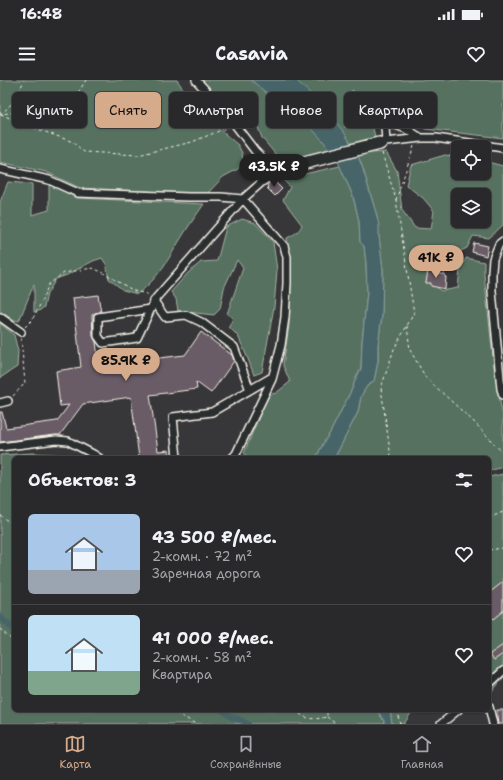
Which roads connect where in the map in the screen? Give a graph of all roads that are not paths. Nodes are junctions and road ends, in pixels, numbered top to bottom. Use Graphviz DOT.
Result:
graph roads {
  1 [pos="196,80"];
  2 [pos="418,138"];
  3 [pos="382,143"];
  4 [pos="503,148"];
  5 [pos="282,169"];
  6 [pos="1,172"];
  7 [pos="243,199"];
  8 [pos="503,241"];
  9 [pos="154,301"];
  10 [pos="150,309"];
  11 [pos="0,317"];
  12 [pos="20,332"];
  13 [pos="272,377"];
  14 [pos="250,390"];
  15 [pos="503,395"];
  16 [pos="8,401"];
  17 [pos="0,403"];
  18 [pos="0,447"];
  19 [pos="96,456"];
  20 [pos="177,456"];
  21 [pos="236,456"];
  22 [pos="503,671"];
  23 [pos="491,682"];
  24 [pos="456,712"];
  25 [pos="490,712"];
  26 [pos="441,724"];
  27 [pos="493,724"];
  1 -- 5 [label="street"];
  2 -- 3 [label="street"];
  2 -- 3 [label="street"];
  2 -- 4 [label="street"];
  3 -- 5 [label="street"];
  5 -- 7 [label="street"];
  6 -- 7 [label="street"];
  7 -- 9 [label="street"];
  7 -- 13 [label="street"];
  8 -- 15 [label="street"];
  9 -- 10 [label="street"];
  9 -- 14 [label="street"];
  10 -- 10 [label="street"];
  11 -- 12 [label="street"];
  13 -- 14 [label="street"];
  13 -- 21 [label="street"];
  14 -- 20 [label="street"];
  16 -- 17 [label="street"];
  18 -- 19 [label="street"];
  22 -- 23 [label="street"];
  24 -- 26 [label="street"];
  25 -- 27 [label="street"];
}
